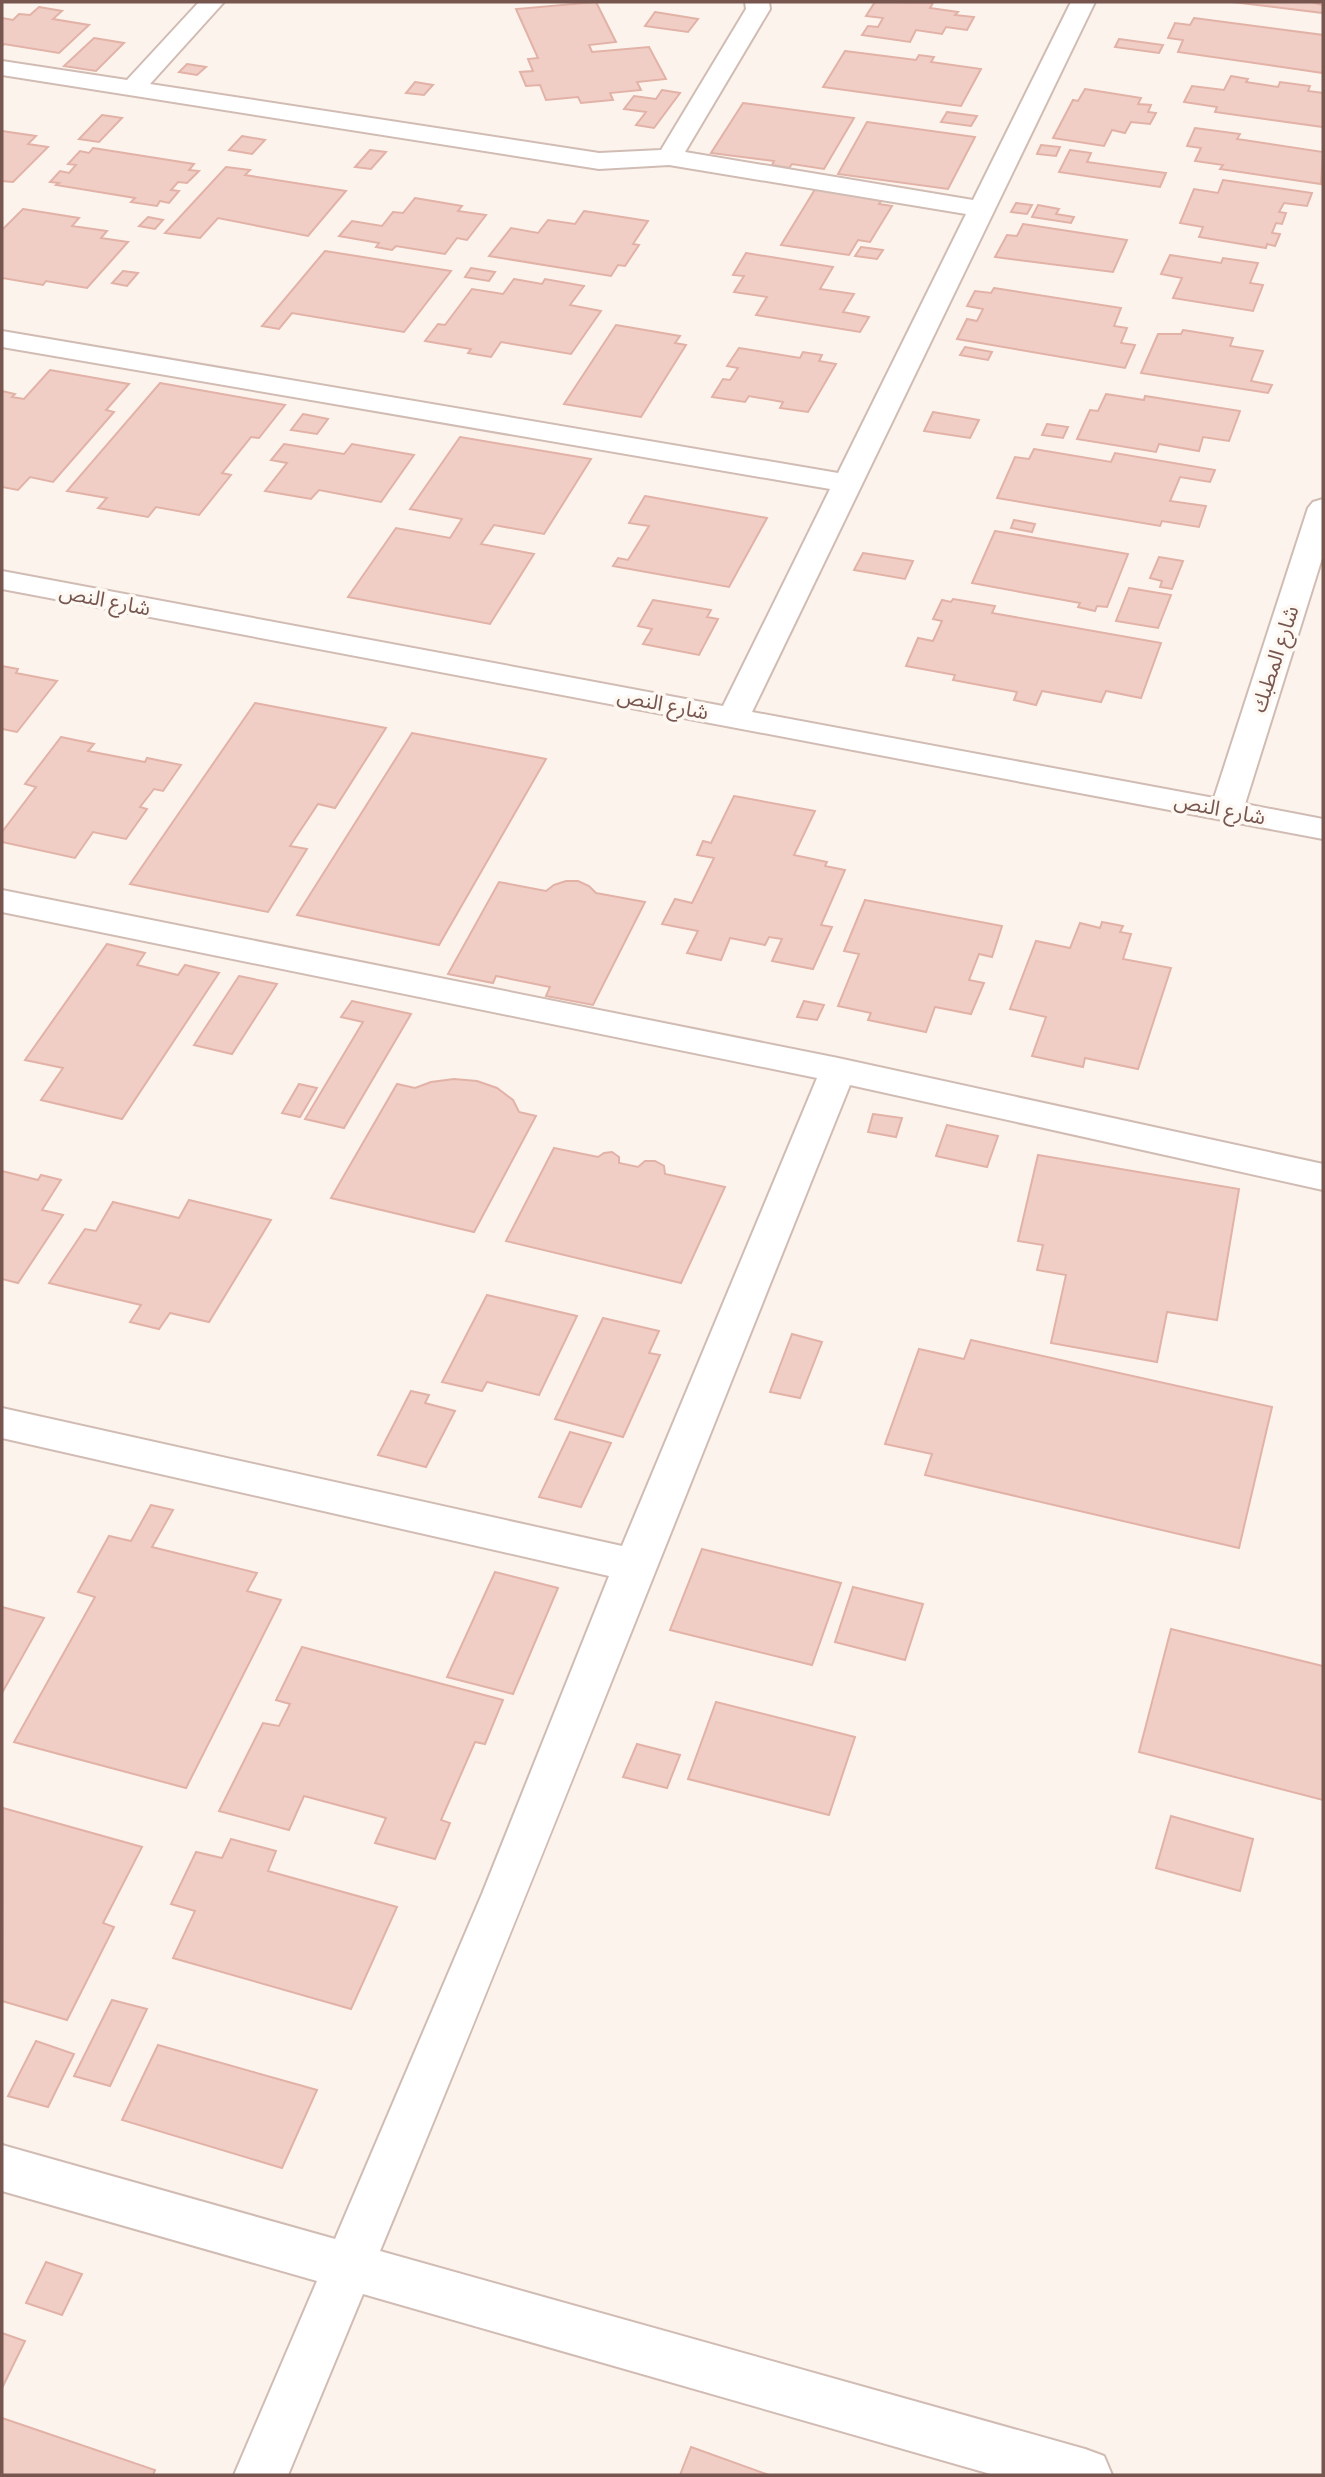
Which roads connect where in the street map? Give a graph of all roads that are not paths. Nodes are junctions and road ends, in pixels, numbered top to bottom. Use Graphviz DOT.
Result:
graph roads {
  1 [pos="212,2"];
  2 [pos="757,2"];
  3 [pos="1083,2"];
  4 [pos="2,68"];
  5 [pos="132,89"];
  6 [pos="669,157"];
  7 [pos="982,209"];
  8 [pos="2,339"];
  9 [pos="848,483"];
  10 [pos="1323,508"];
  11 [pos="2,580"];
  12 [pos="733,718"];
  13 [pos="1227,810"];
  14 [pos="1323,829"];
  15 [pos="2,901"];
  16 [pos="838,1069"];
  17 [pos="1323,1177"];
  18 [pos="2,1423"];
  19 [pos="635,1565"];
  20 [pos="2,2168"];
  21 [pos="348,2264"];
  22 [pos="261,2475"];
  23 [pos="1085,2475"];
  1 -- 5 [label="street"];
  2 -- 6 [label="street"];
  3 -- 7 [label="street"];
  4 -- 5 [label="street"];
  5 -- 6 [label="street"];
  6 -- 7 [label="street"];
  7 -- 9 [label="street"];
  8 -- 9 [label="street"];
  9 -- 12 [label="street"];
  10 -- 13 [label="street, شارع المطبك"];
  11 -- 12 [label="street, شارع النص"];
  12 -- 13 [label="street, شارع النص"];
  13 -- 14 [label="street, شارع النص"];
  15 -- 16 [label="street"];
  16 -- 17 [label="street"];
  16 -- 19 [label="street"];
  18 -- 19 [label="street"];
  19 -- 21 [label="street"];
  20 -- 21 [label="street"];
  21 -- 22 [label="street"];
  21 -- 23 [label="street"];
}
